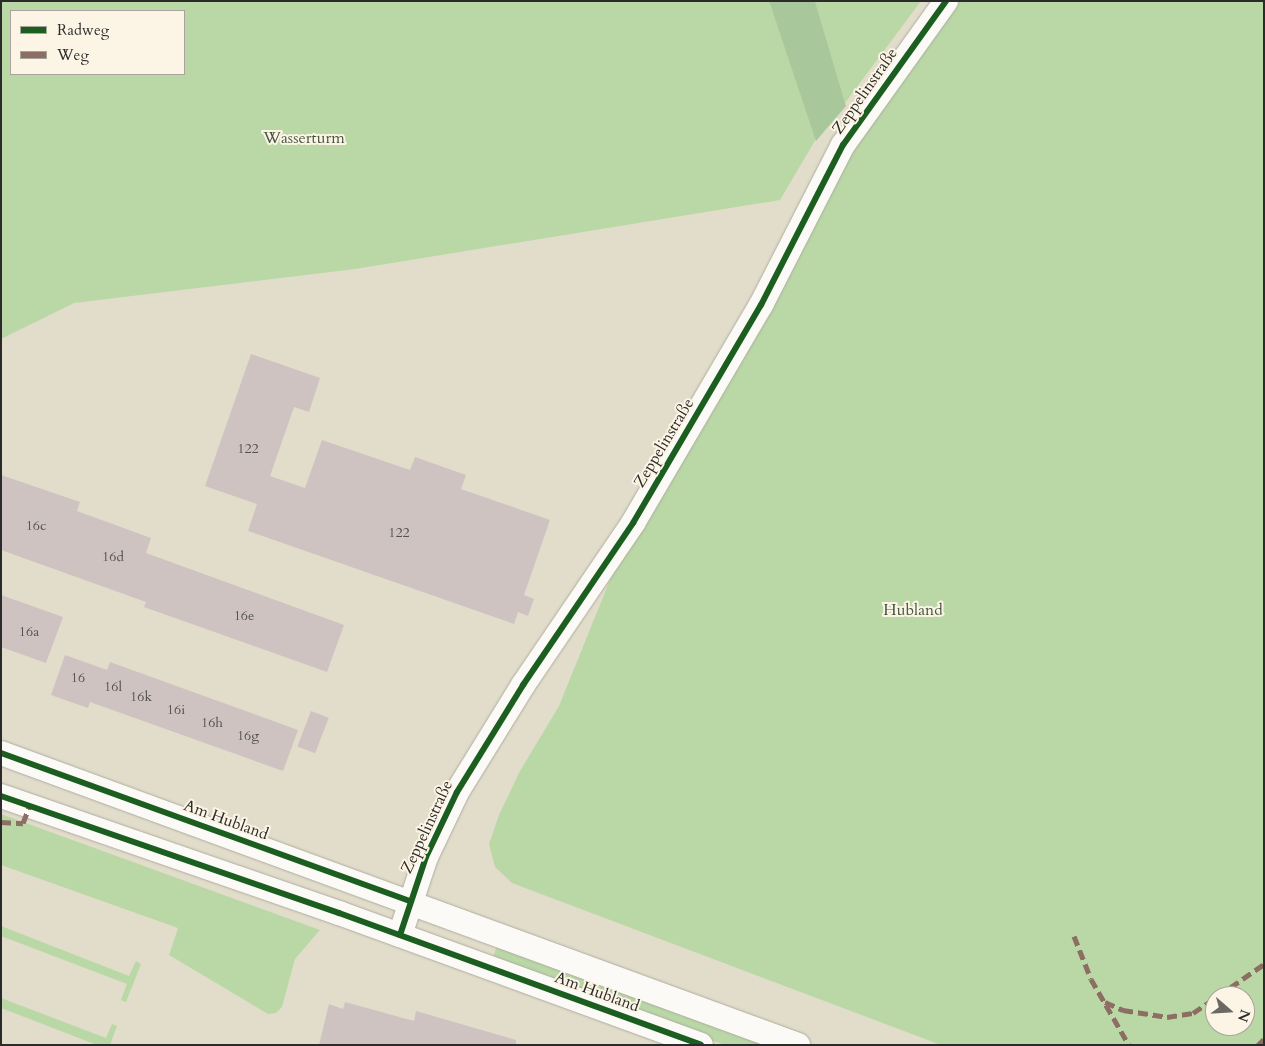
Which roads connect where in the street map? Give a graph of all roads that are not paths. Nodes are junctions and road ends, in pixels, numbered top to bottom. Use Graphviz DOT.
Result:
graph roads {
  1 [pos="946,1"];
  2 [pos="1,753"];
  3 [pos="1,796"];
  4 [pos="409,901"];
  5 [pos="400,935"];
  6 [pos="700,1045"];
  7 [pos="798,1045"];
  1 -- 4 [label="street, Zeppelinstraße"];
  2 -- 4 [label="street, Am Hubland"];
  3 -- 5 [label="street, Am Hubland"];
  4 -- 5 [label="street"];
  4 -- 7 [label="street, Am Hubland"];
  5 -- 6 [label="street, Am Hubland"];
}
